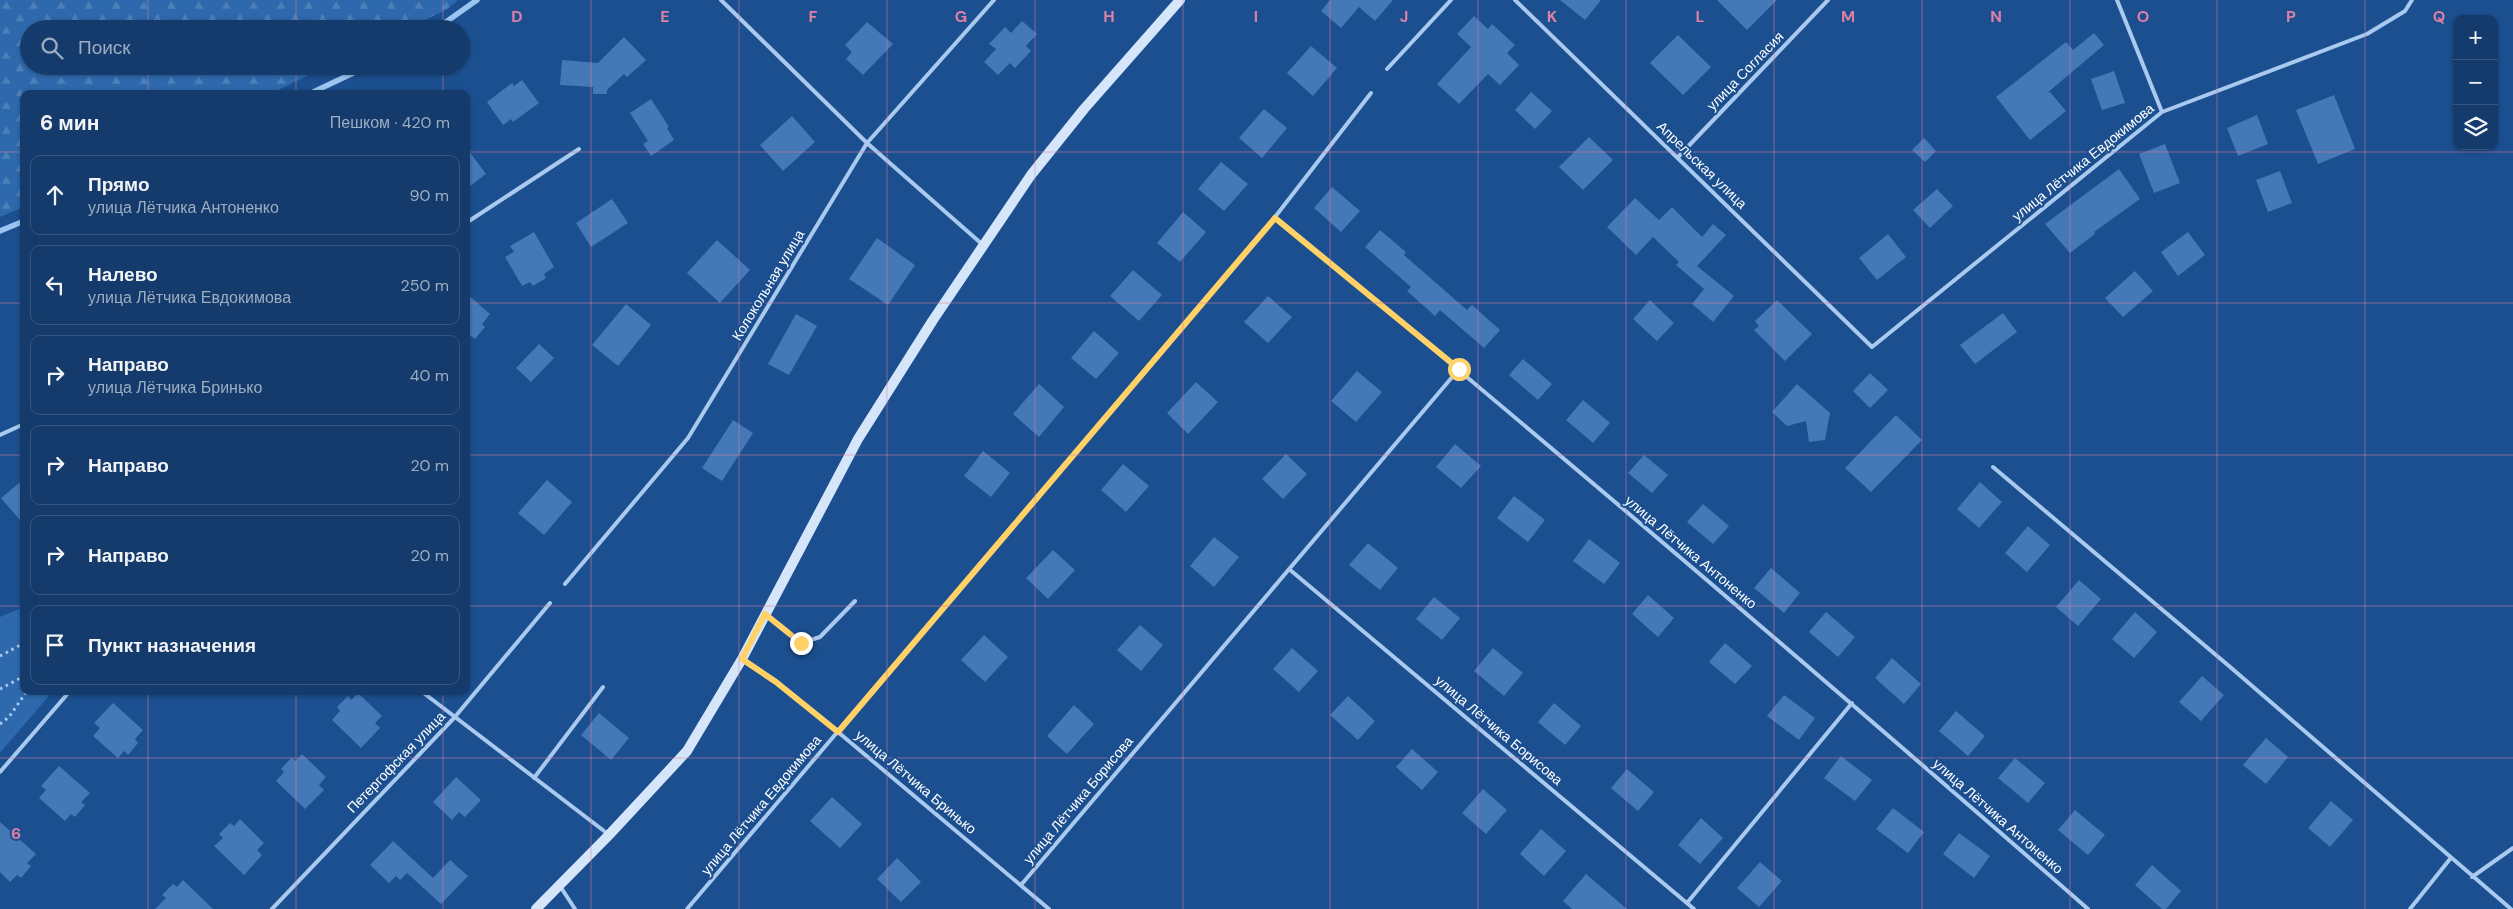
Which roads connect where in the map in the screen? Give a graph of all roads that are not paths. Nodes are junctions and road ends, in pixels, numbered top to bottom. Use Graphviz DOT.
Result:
graph roads {
  1 [pos="720,0"];
  2 [pos="994,0"];
  3 [pos="1180,0"];
  4 [pos="1451,0"];
  5 [pos="1515,0"];
  6 [pos="1828,0"];
  7 [pos="2117,0"];
  8 [pos="2412,0"];
  9 [pos="1387,69"];
  10 [pos="1371,93"];
  11 [pos="2162,112"];
  12 [pos="867,143"];
  13 [pos="579,149"];
  14 [pos="1678,157"];
  15 [pos="1275,218"];
  16 [pos="470,220"];
  17 [pos="983,245"];
  18 [pos="1872,347"];
  19 [pos="1459,369"];
  20 [pos="20,426"];
  21 [pos="0,435"];
  22 [pos="1993,467"];
  23 [pos="1289,569"];
  24 [pos="565,584"];
  25 [pos="855,601"];
  26 [pos="550,603"];
  27 [pos="765,614"];
  28 [pos="742,659"];
  29 [pos="603,687"];
  30 [pos="67,695"];
  31 [pos="426,695"];
  32 [pos="1852,703"];
  33 [pos="454,718"];
  34 [pos="838,732"];
  35 [pos="0,772"];
  36 [pos="534,778"];
  37 [pos="609,835"];
  38 [pos="2513,848"];
  39 [pos="2450,859"];
  40 [pos="2472,877"];
  41 [pos="560,885"];
  42 [pos="1021,885"];
  43 [pos="1688,904"];
  44 [pos="272,909"];
  45 [pos="536,909"];
  46 [pos="575,909"];
  47 [pos="687,909"];
  48 [pos="1049,909"];
  49 [pos="1694,909"];
  50 [pos="2088,909"];
  51 [pos="2410,909"];
  52 [pos="2511,909"];
  1 -- 12 [label="lane"];
  2 -- 12 [label="lane, Колокольная улица"];
  3 -- 17 [label="street"];
  4 -- 9 [label="lane"];
  5 -- 14 [label="lane, Апрельская улица"];
  6 -- 14 [label="lane, улица Согласия"];
  7 -- 11 [label="lane"];
  8 -- 11 [label="lane, улица Лётчика Евдокимова"];
  10 -- 15 [label="lane, улица Лётчика Евдокимова"];
  11 -- 18 [label="lane, улица Лётчика Евдокимова"];
  12 -- 17 [label="lane"];
  12 -- 24 [label="lane, Колокольная улица"];
  13 -- 16 [label="lane"];
  14 -- 18 [label="lane, Апрельская улица"];
  15 -- 19 [label="lane, улица Лётчика Антоненко"];
  15 -- 34 [label="lane, улица Лётчика Евдокимова"];
  17 -- 27 [label="street"];
  19 -- 23 [label="lane, улица Лётчика Борисова"];
  19 -- 32 [label="lane, улица Лётчика Антоненко"];
  20 -- 21 [label="lane"];
  22 -- 39 [label="lane"];
  23 -- 42 [label="lane, улица Лётчика Борисова"];
  23 -- 43 [label="lane, улица Лётчика Борисова"];
  25 -- 27 [label="lane"];
  26 -- 33 [label="lane, Петергофская улица"];
  27 -- 28 [label="street"];
  28 -- 34 [label="lane, улица Лётчика Бринько"];
  28 -- 37 [label="street"];
  29 -- 36 [label="lane"];
  30 -- 35 [label="lane"];
  31 -- 33 [label="lane"];
  32 -- 43 [label="lane"];
  32 -- 50 [label="lane, улица Лётчика Антоненко"];
  33 -- 36 [label="lane"];
  33 -- 44 [label="lane, Петергофская улица"];
  34 -- 42 [label="lane, улица Лётчика Бринько"];
  34 -- 47 [label="lane, улица Лётчика Евдокимова"];
  36 -- 37 [label="lane"];
  37 -- 41 [label="street"];
  38 -- 40 [label="lane"];
  39 -- 40 [label="lane"];
  39 -- 51 [label="lane"];
  40 -- 52 [label="lane"];
  41 -- 45 [label="street"];
  41 -- 46 [label="lane"];
  42 -- 48 [label="lane, улица Лётчика Бринько"];
  43 -- 49 [label="lane, улица Лётчика Борисова"];
}
